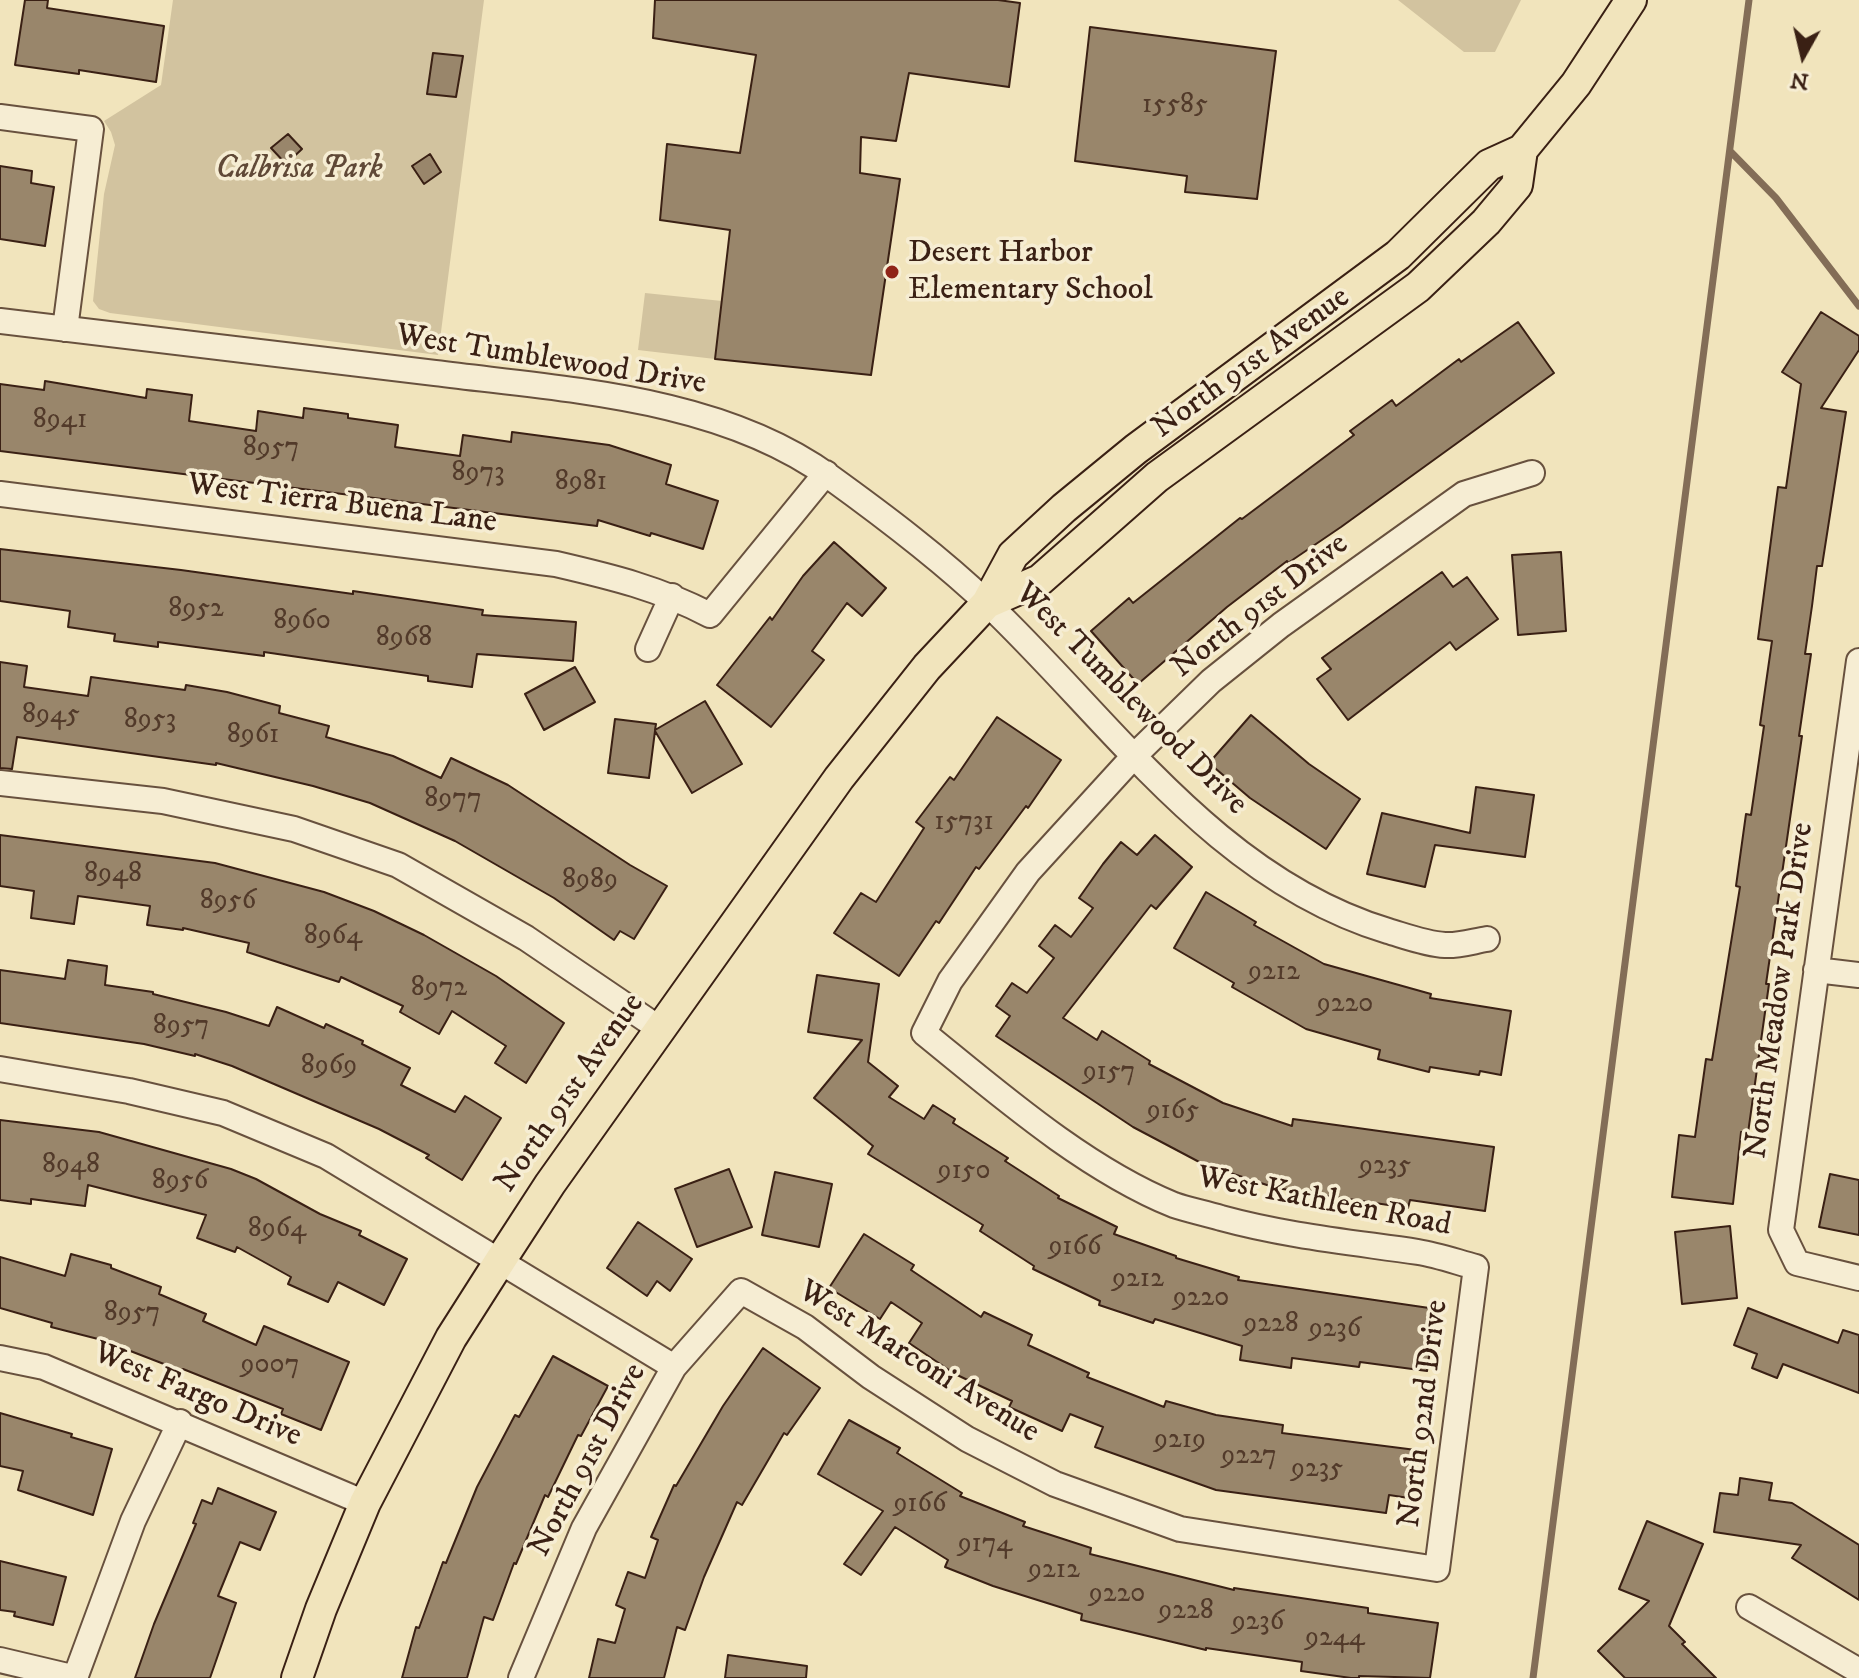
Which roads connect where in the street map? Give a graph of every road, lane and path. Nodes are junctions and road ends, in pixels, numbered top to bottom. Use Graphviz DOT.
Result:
graph roads {
  1 [pos="1631,0"];
  2 [pos="0,117"];
  3 [pos="1522,150"];
  4 [pos="1315,318"];
  5 [pos="0,321"];
  6 [pos="65,329"];
  7 [pos="1338,347"];
  8 [pos="826,473"];
  9 [pos="1532,473"];
  10 [pos="0,494"];
  11 [pos="672,596"];
  12 [pos="987,603"];
  13 [pos="648,649"];
  14 [pos="1859,661"];
  15 [pos="1134,756"];
  16 [pos="0,783"];
  17 [pos="1487,939"];
  18 [pos="1816,970"];
  19 [pos="1859,975"];
  20 [pos="660,1029"];
  21 [pos="924,1033"];
  22 [pos="0,1069"];
  23 [pos="500,1261"];
  24 [pos="1476,1267"];
  25 [pos="1859,1278"];
  26 [pos="741,1291"];
  27 [pos="0,1358"];
  28 [pos="674,1367"];
  29 [pos="180,1422"];
  30 [pos="365,1503"];
  31 [pos="1437,1569"];
  32 [pos="1749,1607"];
  33 [pos="0,1660"];
  34 [pos="1859,1671"];
  35 [pos="76,1678"];
  36 [pos="297,1678"];
  37 [pos="521,1678"];
  1 -- 3 [label="main road, North 91st Avenue"];
  2 -- 6 [label="street"];
  3 -- 4 [label="main road, North 91st Avenue"];
  3 -- 7 [label="main road, North 91st Avenue"];
  4 -- 7 [label="main road"];
  4 -- 12 [label="main road, North 91st Avenue"];
  5 -- 6 [label="street, West Tumblewood Drive"];
  6 -- 8 [label="street, West Tumblewood Drive"];
  7 -- 12 [label="main road, North 91st Avenue"];
  8 -- 11 [label="street, West Tierra Buena Lane"];
  8 -- 12 [label="street, West Tumblewood Drive"];
  9 -- 15 [label="street, North 91st Drive"];
  10 -- 11 [label="street, West Tierra Buena Lane"];
  11 -- 13 [label="street"];
  12 -- 15 [label="street, West Tumblewood Drive"];
  12 -- 20 [label="main road, North 91st Avenue"];
  14 -- 18 [label="street, North Meadow Park Drive"];
  15 -- 17 [label="street, West Tumblewood Drive"];
  15 -- 21 [label="street, North 91st Drive"];
  16 -- 20 [label="street"];
  18 -- 19 [label="street"];
  18 -- 25 [label="street, North Meadow Park Drive"];
  20 -- 23 [label="main road, North 91st Avenue"];
  21 -- 24 [label="street, West Kathleen Road"];
  22 -- 23 [label="street"];
  23 -- 28 [label="street"];
  23 -- 30 [label="main road, North 91st Avenue"];
  24 -- 31 [label="street, North 92nd Drive"];
  26 -- 28 [label="street, North 91st Drive"];
  26 -- 31 [label="street, West Marconi Avenue"];
  27 -- 29 [label="street, West Fargo Drive"];
  28 -- 37 [label="street, North 91st Drive"];
  29 -- 30 [label="street, West Fargo Drive"];
  29 -- 35 [label="street"];
  30 -- 36 [label="main road, North 91st Avenue"];
  32 -- 34 [label="street"];
  33 -- 35 [label="street"];
}
